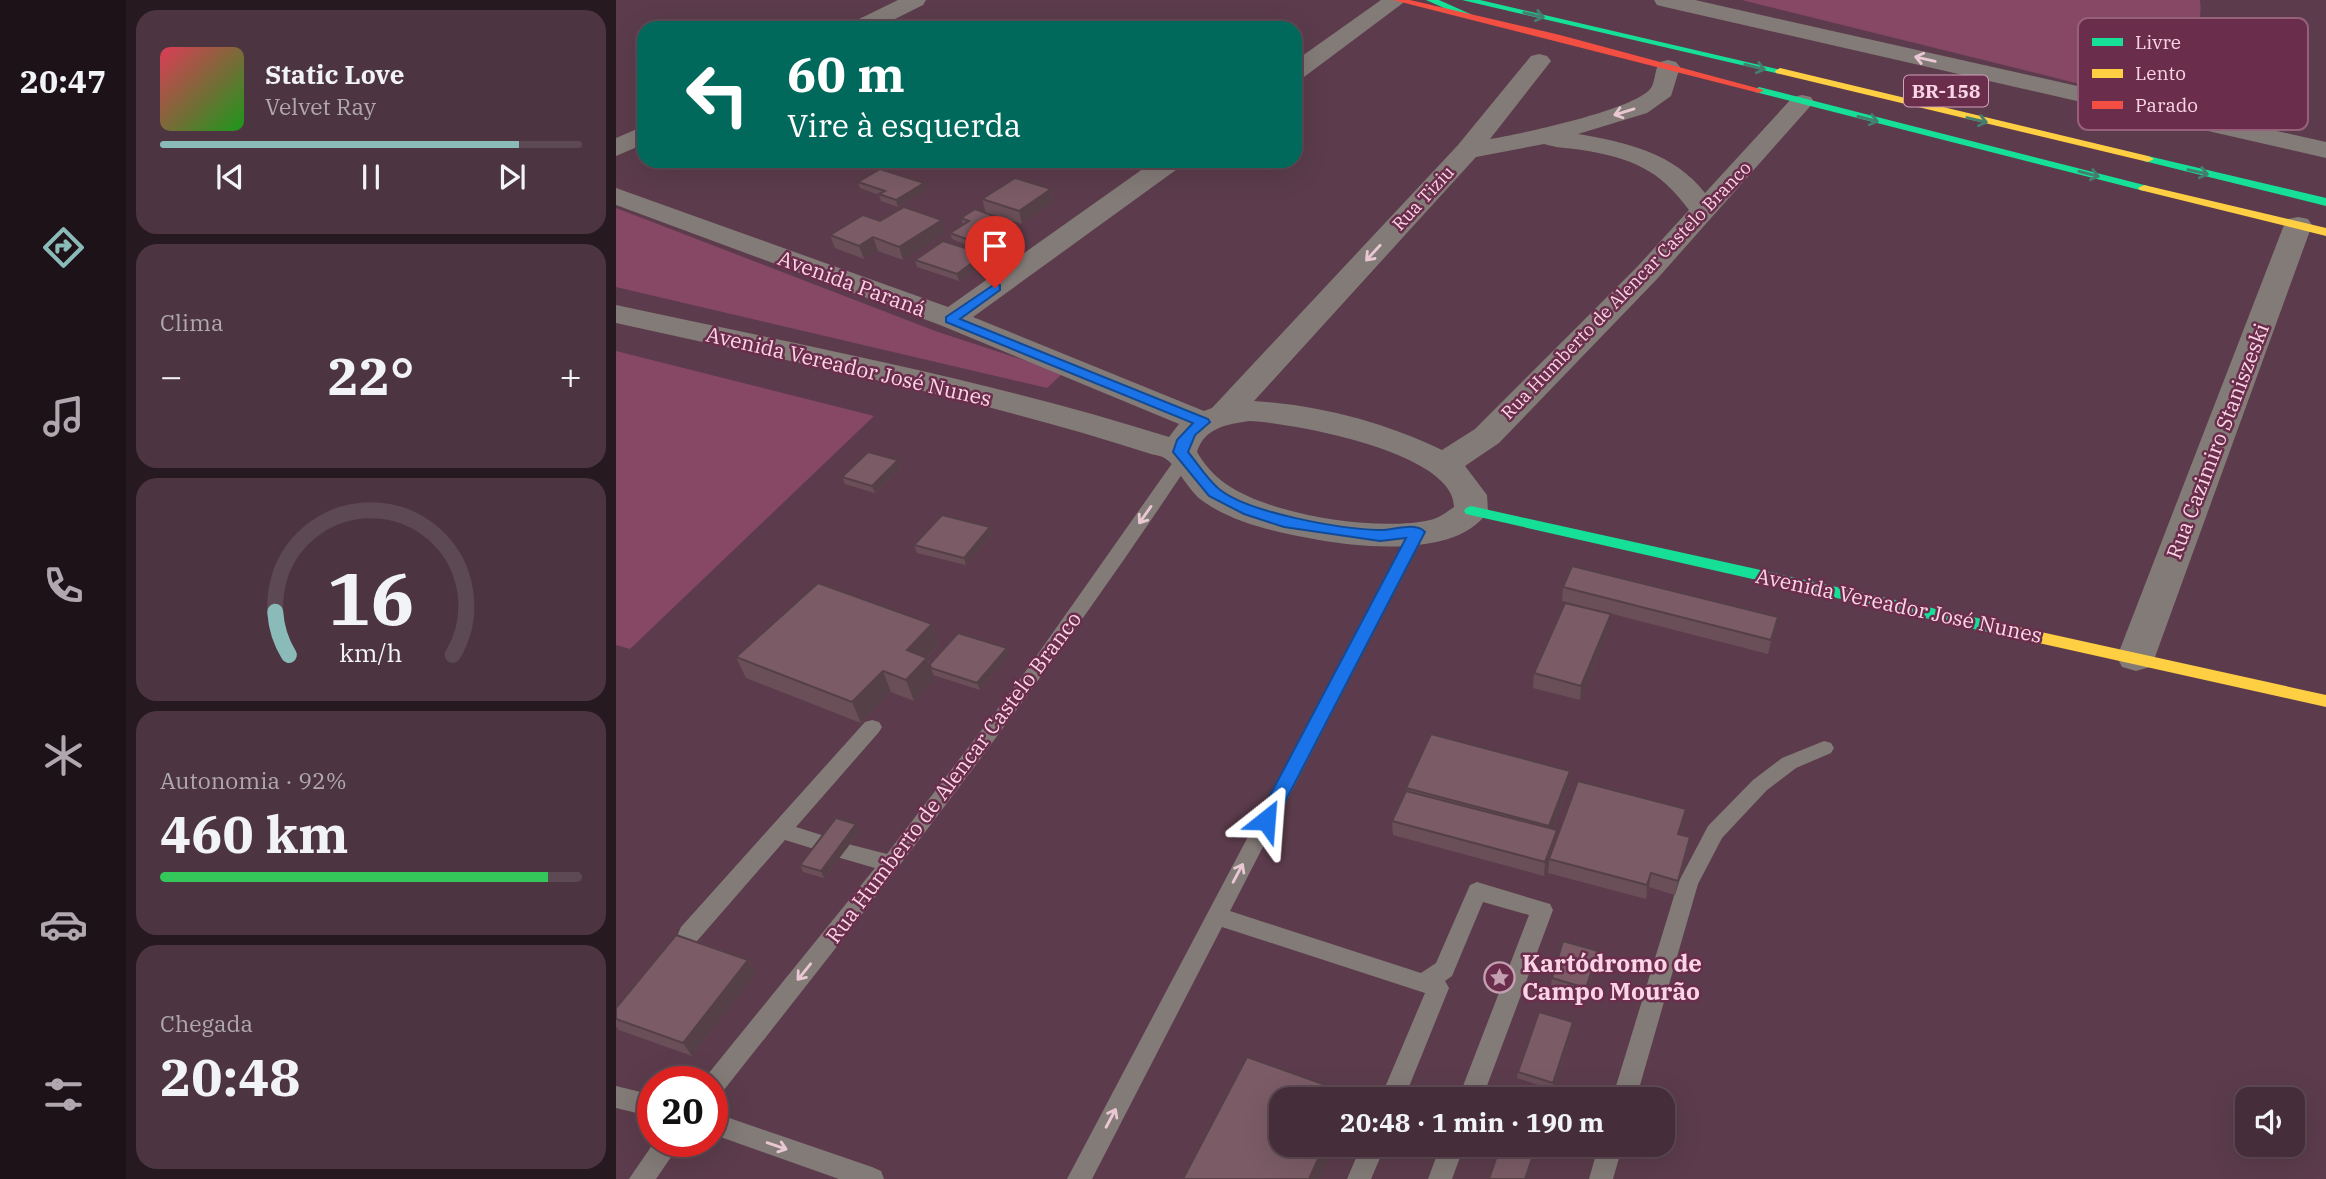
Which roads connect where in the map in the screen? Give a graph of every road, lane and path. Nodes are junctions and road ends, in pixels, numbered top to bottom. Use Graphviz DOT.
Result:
graph roads {
  1 [pos="915,0"];
  2 [pos="1397,0"];
  3 [pos="1431,0"];
  4 [pos="1467,0"];
  5 [pos="1665,0"];
  6 [pos="1472,18"];
  7 [pos="873,21"];
  8 [pos="1539,61"];
  9 [pos="1302,67"];
  10 [pos="1668,67"];
  11 [pos="2078,94"];
  12 [pos="1802,103"];
  13 [pos="2238,130"];
  14 [pos="637,138"];
  15 [pos="1533,139"];
  16 [pos="616,148"];
  17 [pos="2326,150"];
  18 [pos="1466,151"];
  19 [pos="1161,168"];
  20 [pos="616,196"];
  21 [pos="2326,202"];
  22 [pos="1704,210"];
  23 [pos="2312,228"];
  24 [pos="616,314"];
  25 [pos="951,319"];
  26 [pos="1197,435"];
  27 [pos="1441,466"];
  28 [pos="1471,512"];
  29 [pos="1417,532"];
  30 [pos="2136,657"];
  31 [pos="2326,701"];
  32 [pos="872,727"];
  33 [pos="1825,748"];
  34 [pos="779,830"];
  35 [pos="891,864"];
  36 [pos="1216,916"];
  37 [pos="689,934"];
  38 [pos="1423,983"];
  39 [pos="728,1067"];
  40 [pos="1397,1087"];
  41 [pos="1475,1087"];
  42 [pos="1628,1087"];
  43 [pos="616,1097"];
  44 [pos="637,1102"];
  45 [pos="728,1129"];
  46 [pos="658,1157"];
  47 [pos="1369,1157"];
  48 [pos="1448,1157"];
  49 [pos="1607,1157"];
  50 [pos="641,1179"];
  51 [pos="872,1179"];
  52 [pos="1079,1179"];
  53 [pos="1360,1179"];
  54 [pos="1440,1179"];
  55 [pos="1601,1179"];
  1 -- 7 [label="street"];
  2 -- 6 [label="street"];
  2 -- 9 [label="street"];
  3 -- 6 [label="street"];
  4 -- 21 [label="street, one-way"];
  11 -- 5 [label="street, one-way"];
  6 -- 10 [label="street"];
  8 -- 18 [label="street"];
  10 -- 12 [label="street"];
  10 -- 15 [label="street, Rua Tiziu, one-way"];
  12 -- 22 [label="street, Rua Humberto de Alencar Castelo Branco"];
  12 -- 23 [label="street, one-way"];
  17 -- 13 [label="street, one-way"];
  14 -- 16 [label="street"];
  15 -- 18 [label="street, Rua Tiziu"];
  15 -- 22 [label="street"];
  18 -- 26 [label="street, Rua Tiziu, one-way"];
  19 -- 25 [label="street"];
  20 -- 25 [label="street, Avenida Paraná"];
  22 -- 27 [label="street, Rua Humberto de Alencar Castelo Branco"];
  23 -- 30 [label="street, Rua Cazimiro Staniszeski"];
  24 -- 26 [label="street, Avenida Vereador José Nunes"];
  25 -- 26 [label="street, Avenida Paraná"];
  26 -- 27 [label="street"];
  26 -- 29 [label="street"];
  26 -- 35 [label="lane, Rua Humberto de Alencar Castelo Branco, one-way"];
  27 -- 28 [label="street"];
  28 -- 29 [label="street"];
  28 -- 30 [label="street, Avenida Vereador José Nunes"];
  36 -- 29 [label="lane, one-way"];
  30 -- 31 [label="street, Avenida Vereador José Nunes"];
  32 -- 34 [label="lane"];
  33 -- 42 [label="lane"];
  34 -- 35 [label="lane"];
  34 -- 37 [label="lane"];
  35 -- 39 [label="lane, Rua Humberto de Alencar Castelo Branco, one-way"];
  36 -- 38 [label="lane"];
  52 -- 36 [label="lane, one-way"];
  38 -- 40 [label="lane"];
  38 -- 41 [label="lane"];
  43 -- 44 [label="lane"];
  45 -- 51 [label="lane, one-way"];
  46 -- 50 [label="lane"];
  47 -- 53 [label="lane"];
  48 -- 54 [label="lane"];
  49 -- 55 [label="lane"];
}
